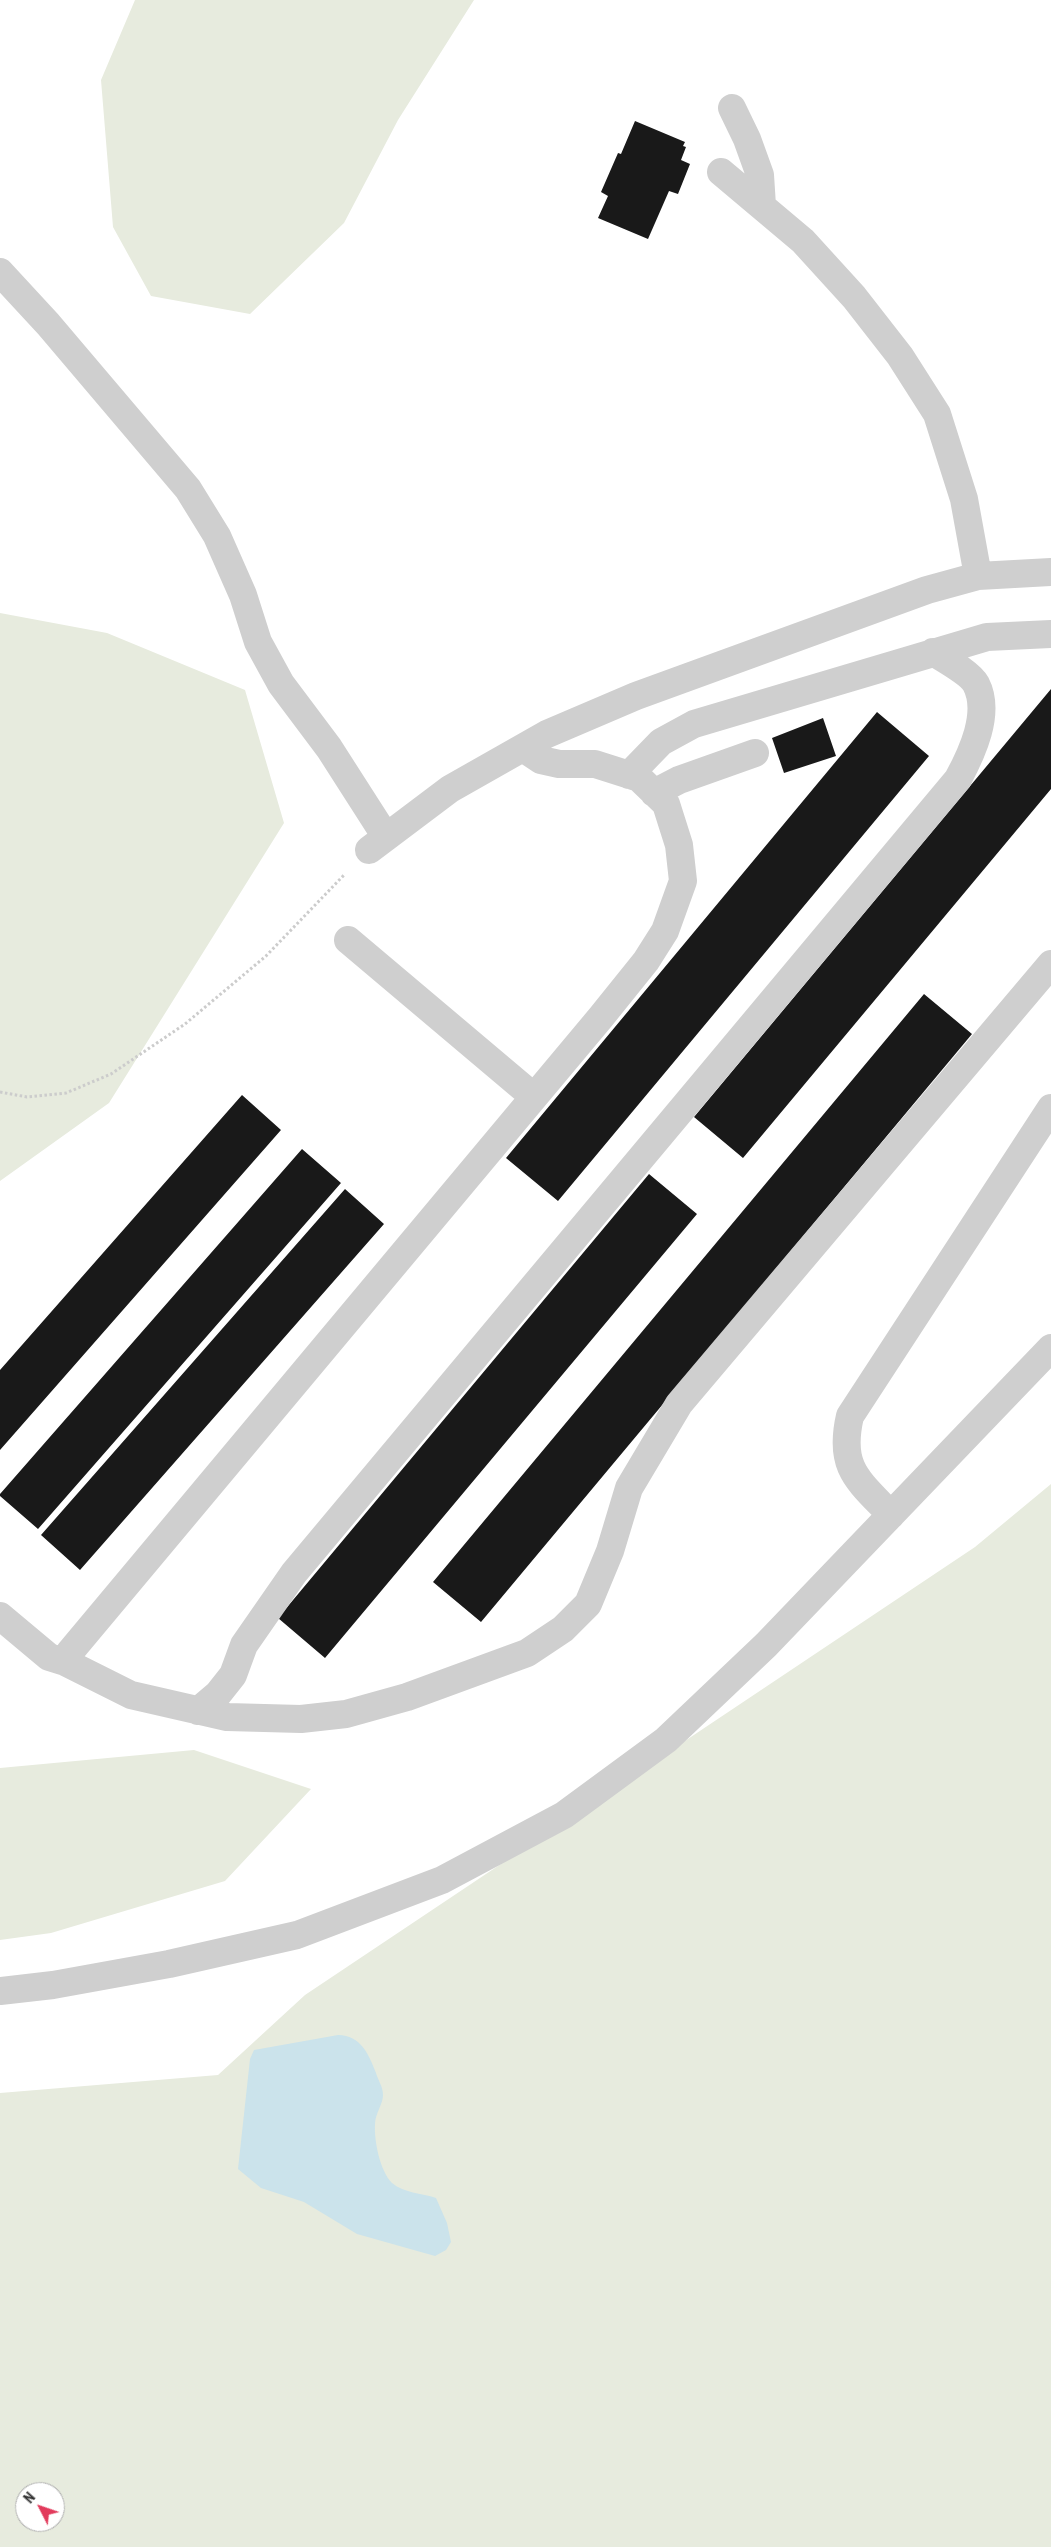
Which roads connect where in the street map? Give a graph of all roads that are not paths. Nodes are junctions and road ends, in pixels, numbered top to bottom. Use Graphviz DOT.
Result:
graph roads {
  1 [pos="732,108"];
  2 [pos="721,172"];
  3 [pos="762,206"];
  4 [pos="0,272"];
  5 [pos="1051,572"];
  6 [pos="978,576"];
  7 [pos="1051,634"];
  8 [pos="933,652"];
  9 [pos="523,748"];
  10 [pos="756,753"];
  11 [pos="629,775"];
  12 [pos="654,793"];
  13 [pos="348,940"];
  14 [pos="1051,964"];
  15 [pos="534,1097"];
  16 [pos="1051,1108"];
  17 [pos="1051,1348"];
  18 [pos="891,1514"];
  19 [pos="0,1616"];
  20 [pos="65,1662"];
  21 [pos="198,1711"];
  22 [pos="0,1991"];
  1 -- 3 [label="street"];
  2 -- 3 [label="street"];
  3 -- 6 [label="street"];
  4 -- 9 [label="street"];
  5 -- 6 [label="street"];
  6 -- 9 [label="street"];
  7 -- 8 [label="street"];
  8 -- 11 [label="street"];
  8 -- 21 [label="street"];
  9 -- 11 [label="street"];
  10 -- 12 [label="street"];
  11 -- 12 [label="street"];
  12 -- 15 [label="street"];
  13 -- 15 [label="street"];
  14 -- 21 [label="street"];
  15 -- 20 [label="street"];
  16 -- 18 [label="street"];
  17 -- 18 [label="street"];
  18 -- 22 [label="street"];
  19 -- 20 [label="street"];
  20 -- 21 [label="street"];
}
